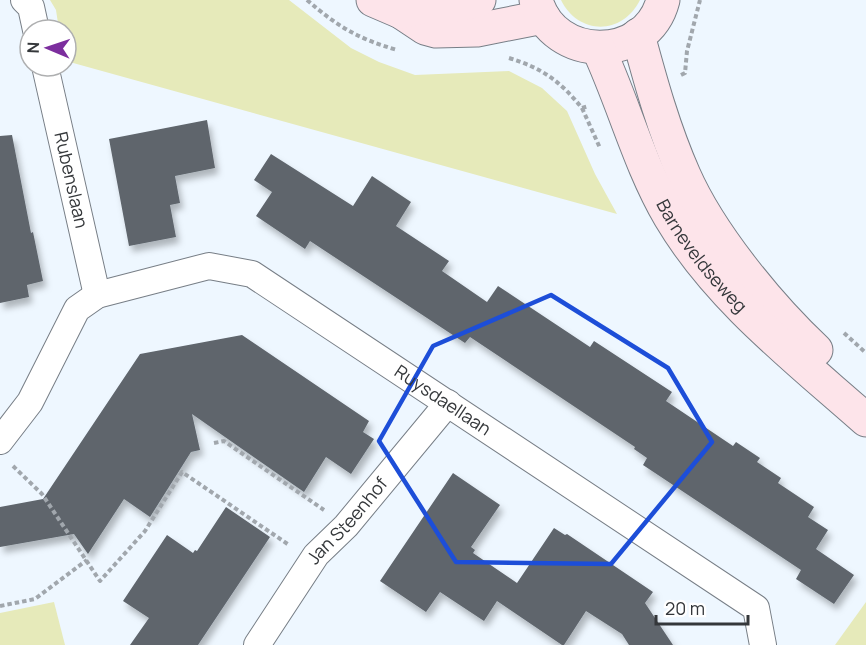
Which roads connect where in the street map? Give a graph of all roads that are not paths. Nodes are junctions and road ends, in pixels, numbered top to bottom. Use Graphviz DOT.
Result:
graph roads {
  1 [pos="24,0"];
  2 [pos="479,0"];
  3 [pos="663,0"];
  4 [pos="387,6"];
  5 [pos="539,8"];
  6 [pos="33,18"];
  7 [pos="638,35"];
  8 [pos="598,48"];
  9 [pos="47,78"];
  10 [pos="87,302"];
  11 [pos="866,395"];
  12 [pos="447,403"];
  13 [pos="866,420"];
  14 [pos="5,451"];
  15 [pos="257,645"];
  16 [pos="763,645"];
  1 -- 6 [label="street"];
  2 -- 4 [label="main road"];
  3 -- 7 [label="main road"];
  4 -- 5 [label="main road"];
  5 -- 8 [label="main road"];
  7 -- 8 [label="main road"];
  7 -- 11 [label="main road, Barneveldseweg"];
  8 -- 13 [label="main road, Barneveldseweg"];
  9 -- 10 [label="street, Rubenslaan"];
  10 -- 12 [label="street, Ruysdaellaan"];
  10 -- 14 [label="street"];
  12 -- 15 [label="street, Jan Steenhof"];
  12 -- 16 [label="street, Ruysdaellaan"];
}
